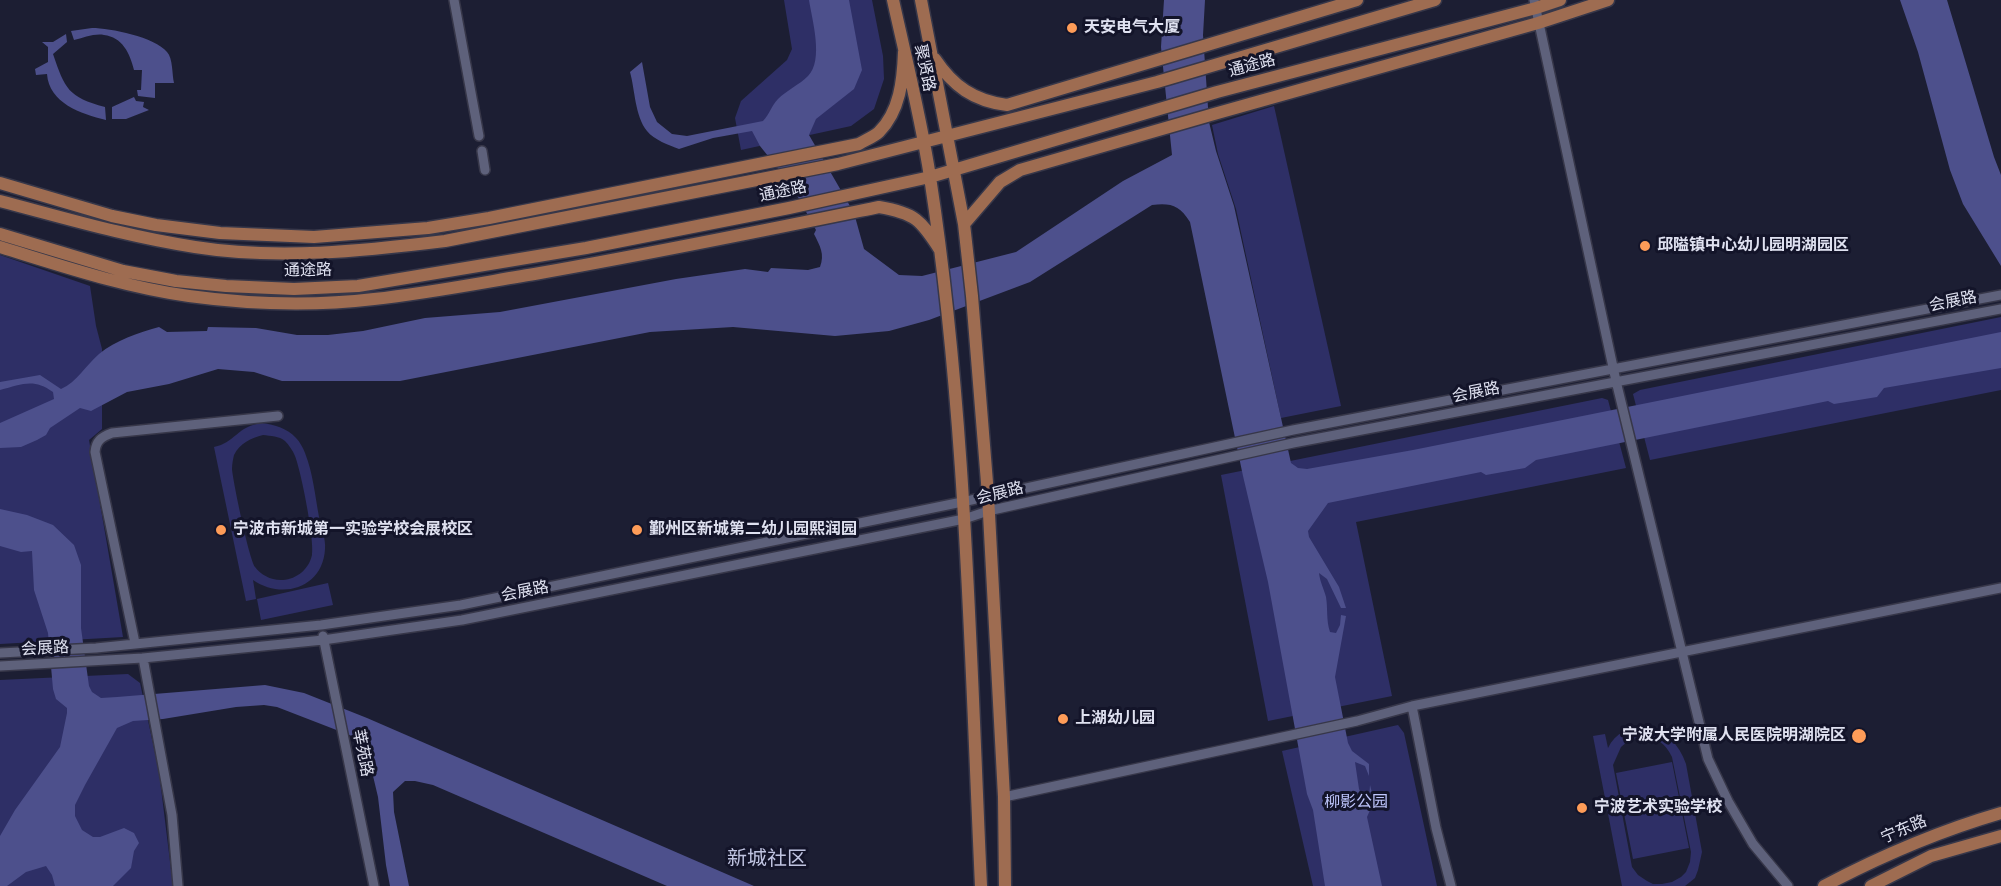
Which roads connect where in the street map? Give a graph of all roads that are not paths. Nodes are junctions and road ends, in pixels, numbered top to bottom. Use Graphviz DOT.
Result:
graph roads {
  1 [pos="454,0"];
  2 [pos="893,0"];
  3 [pos="921,0"];
  4 [pos="1357,0"];
  5 [pos="1436,0"];
  6 [pos="1560,0"];
  7 [pos="1608,0"];
  8 [pos="1535,4"];
  9 [pos="1538,23"];
  10 [pos="904,52"];
  11 [pos="931,53"];
  12 [pos="478,136"];
  13 [pos="947,137"];
  14 [pos="924,142"];
  15 [pos="482,151"];
  16 [pos="485,170"];
  17 [pos="954,170"];
  18 [pos="930,177"];
  19 [pos="0,183"];
  20 [pos="0,201"];
  21 [pos="964,224"];
  22 [pos="0,234"];
  23 [pos="0,247"];
  24 [pos="940,250"];
  25 [pos="2001,295"];
  26 [pos="2001,309"];
  27 [pos="1613,368"];
  28 [pos="1616,381"];
  29 [pos="278,416"];
  30 [pos="988,495"];
  31 [pos="962,502"];
  32 [pos="988,511"];
  33 [pos="964,519"];
  34 [pos="2001,588"];
  35 [pos="321,625"];
  36 [pos="323,640"];
  37 [pos="135,644"];
  38 [pos="0,653"];
  39 [pos="1681,653"];
  40 [pos="143,658"];
  41 [pos="0,666"];
  42 [pos="1412,706"];
  43 [pos="1004,797"];
  44 [pos="2001,813"];
  45 [pos="2001,836"];
  46 [pos="178,886"];
  47 [pos="374,886"];
  48 [pos="981,886"];
  49 [pos="1005,886"];
  50 [pos="1451,886"];
  51 [pos="1788,886"];
  52 [pos="1824,886"];
  53 [pos="1871,886"];
  1 -- 12 [label="street"];
  2 -- 10 [label="main road, 聚贤路"];
  3 -- 11 [label="main road, 聚贤路"];
  4 -- 11 [label="main road"];
  5 -- 13 [label="main road, 通途路"];
  6 -- 8 [label="main road, 通途路"];
  7 -- 9 [label="main road"];
  8 -- 9 [label="street"];
  8 -- 17 [label="main road, 通途路"];
  9 -- 21 [label="main road"];
  9 -- 27 [label="street"];
  10 -- 14 [label="main road, 聚贤路"];
  10 -- 19 [label="main road"];
  11 -- 13 [label="main road, 聚贤路"];
  13 -- 14 [label="main road, 通途路"];
  13 -- 17 [label="main road, 聚贤路"];
  14 -- 18 [label="main road, 聚贤路"];
  14 -- 20 [label="main road, 通途路"];
  15 -- 16 [label="street"];
  17 -- 18 [label="main road, 通途路"];
  17 -- 21 [label="main road, 聚贤路"];
  18 -- 22 [label="main road, 通途路"];
  18 -- 24 [label="main road, 聚贤路"];
  21 -- 30 [label="main road, 聚贤路"];
  23 -- 24 [label="main road"];
  24 -- 31 [label="main road, 聚贤路"];
  25 -- 27 [label="street, 会展路"];
  26 -- 28 [label="street, 会展路"];
  27 -- 28 [label="street"];
  27 -- 30 [label="street, 会展路"];
  28 -- 32 [label="street, 会展路"];
  28 -- 39 [label="street"];
  29 -- 37 [label="street"];
  30 -- 31 [label="street, 会展路"];
  30 -- 32 [label="main road, 聚贤路"];
  31 -- 33 [label="main road, 聚贤路"];
  31 -- 35 [label="street, 会展路"];
  32 -- 33 [label="street, 会展路"];
  32 -- 43 [label="main road, 聚贤路"];
  33 -- 36 [label="street, 会展路"];
  33 -- 48 [label="main road, 聚贤路"];
  34 -- 39 [label="street"];
  35 -- 36 [label="street, 莘苑路"];
  35 -- 37 [label="street, 会展路"];
  36 -- 40 [label="street, 会展路"];
  36 -- 47 [label="street, 莘苑路"];
  37 -- 38 [label="street, 会展路"];
  39 -- 42 [label="street"];
  39 -- 51 [label="street"];
  40 -- 41 [label="street, 会展路"];
  40 -- 46 [label="street"];
  42 -- 43 [label="street"];
  42 -- 50 [label="street"];
  43 -- 49 [label="main road, 聚贤路"];
  44 -- 52 [label="main road, 宁东路"];
  45 -- 53 [label="main road"];
}
